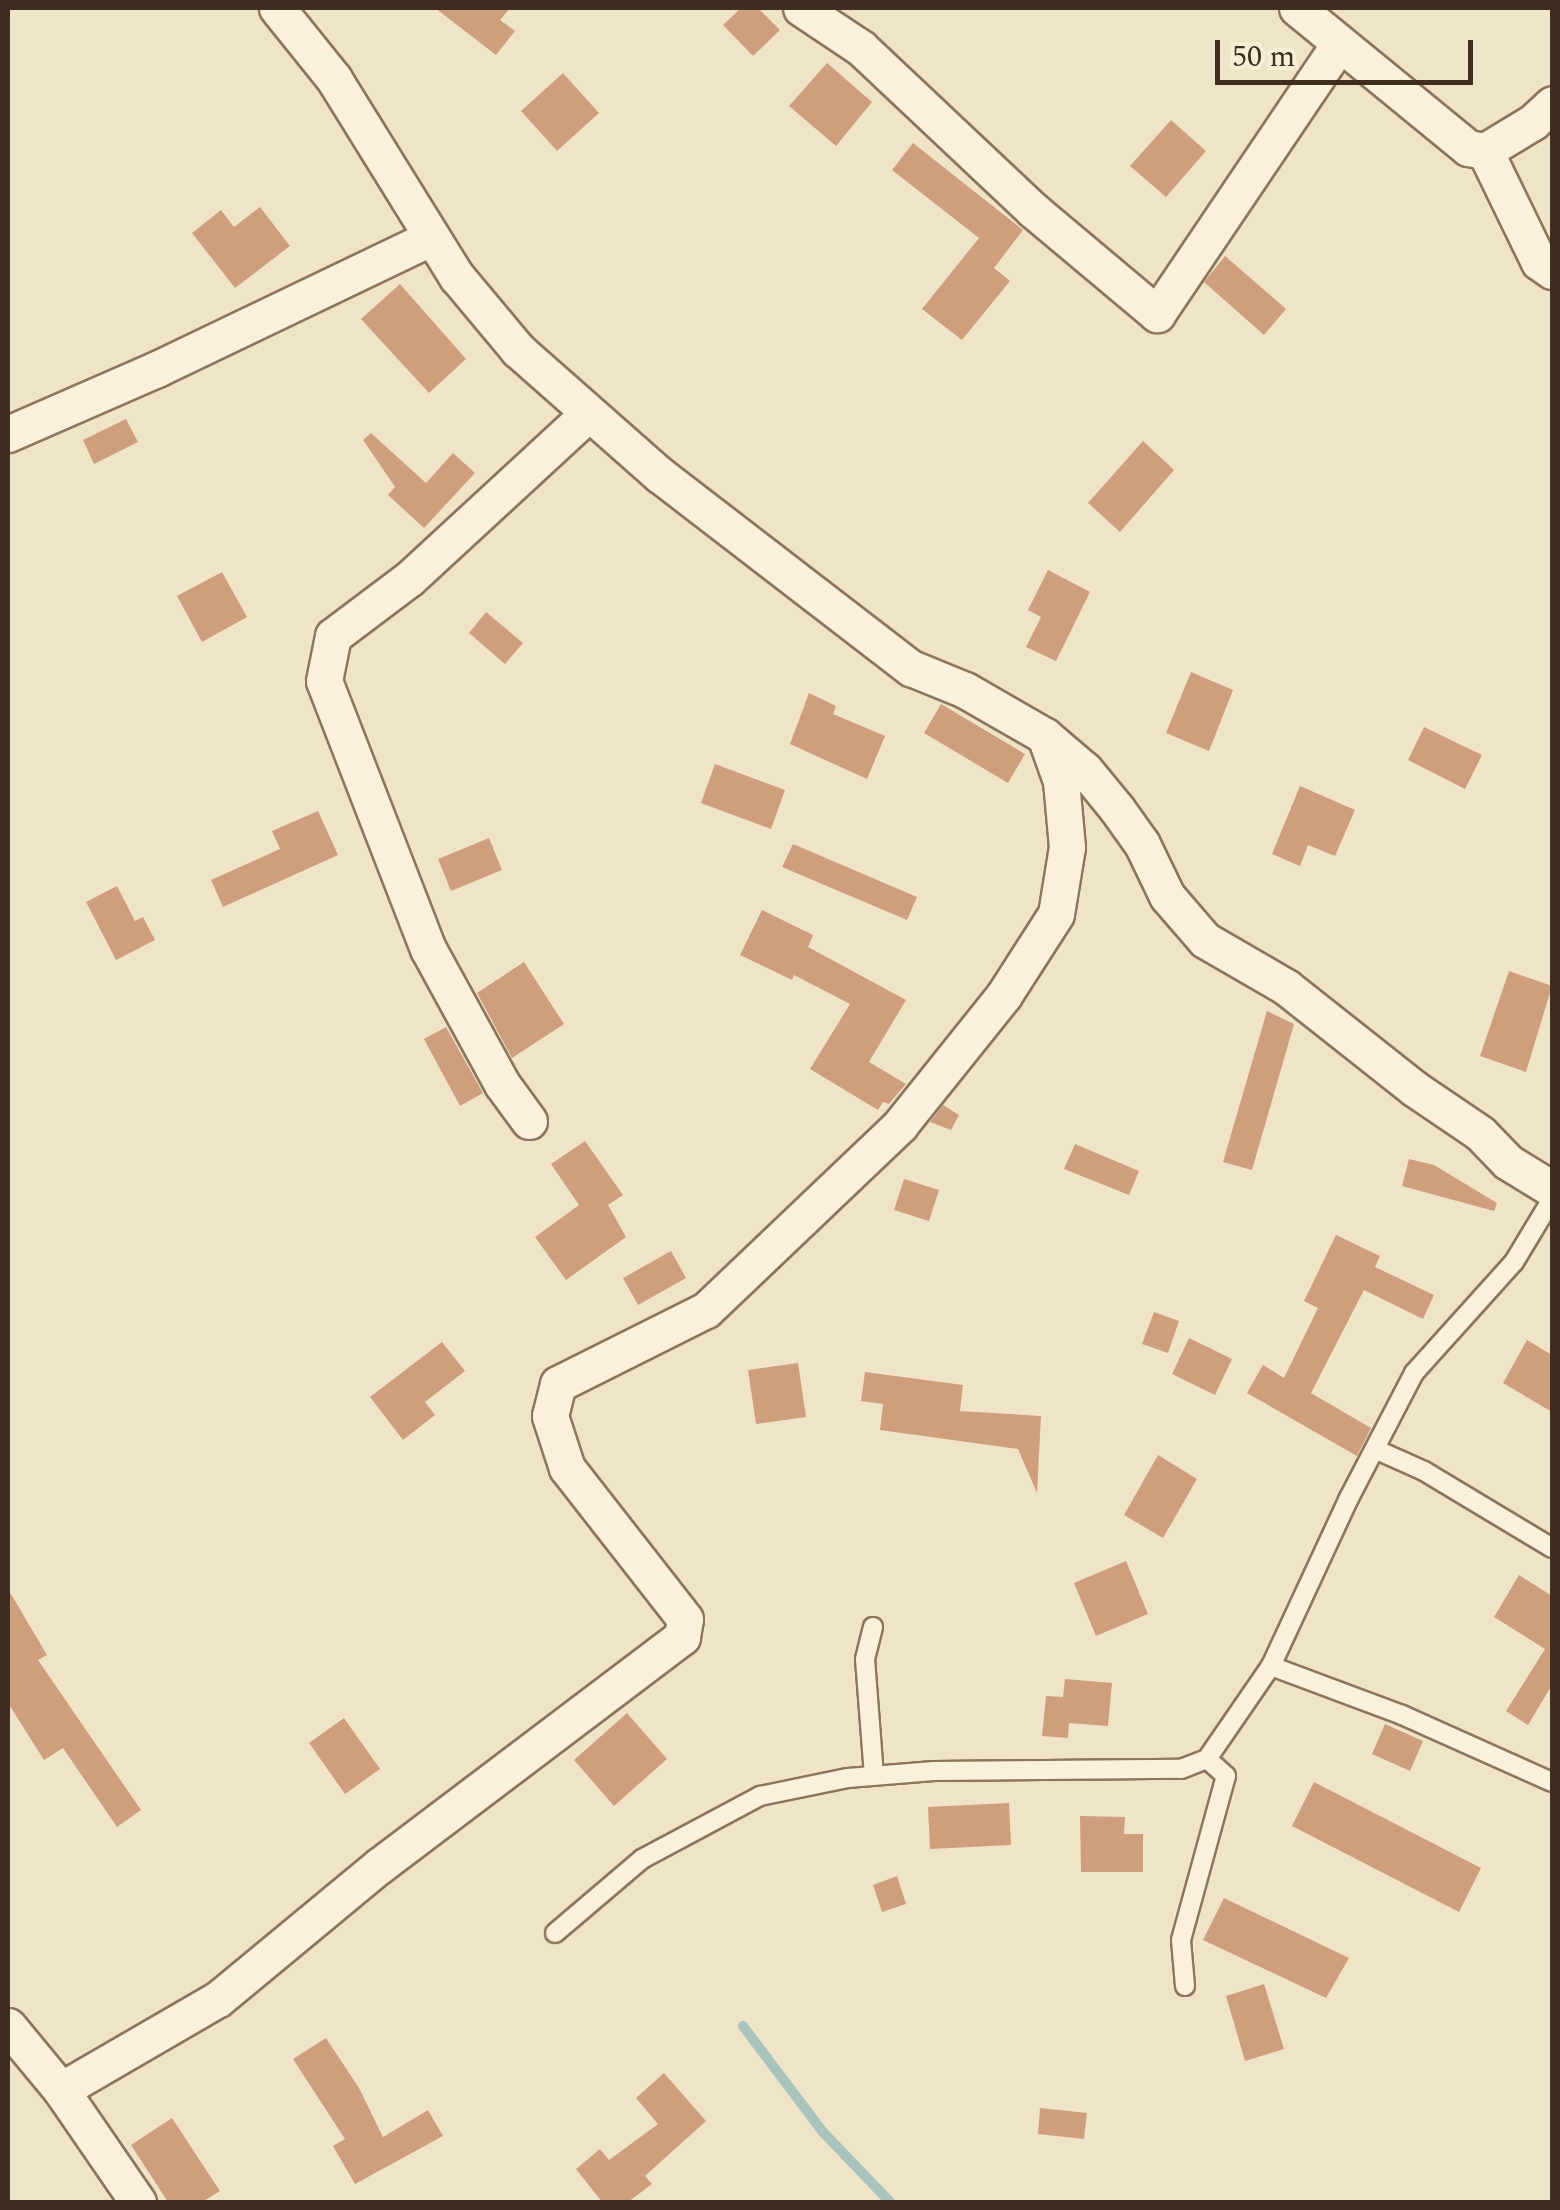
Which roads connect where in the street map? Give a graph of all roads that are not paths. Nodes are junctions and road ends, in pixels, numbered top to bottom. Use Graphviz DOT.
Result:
graph roads {
  1 [pos="277,8"];
  2 [pos="801,8"];
  3 [pos="1298,8"];
  4 [pos="1339,44"];
  5 [pos="1552,104"];
  6 [pos="1486,151"];
  7 [pos="431,238"];
  8 [pos="1552,271"];
  9 [pos="589,413"];
  10 [pos="8,434"];
  11 [pos="1045,736"];
  12 [pos="529,1121"];
  13 [pos="1552,1188"];
  14 [pos="1552,1199"];
  15 [pos="1377,1450"];
  16 [pos="1552,1548"];
  17 [pos="873,1628"];
  18 [pos="1271,1666"];
  19 [pos="1207,1759"];
  20 [pos="874,1776"];
  21 [pos="1552,1782"];
  22 [pos="555,1934"];
  23 [pos="1185,1986"];
  24 [pos="8,2026"];
  25 [pos="61,2090"];
  26 [pos="138,2202"];
  1 -- 7 [label="street"];
  2 -- 4 [label="street"];
  3 -- 4 [label="street"];
  4 -- 6 [label="street"];
  5 -- 6 [label="street"];
  6 -- 8 [label="street"];
  7 -- 9 [label="street"];
  7 -- 10 [label="street"];
  9 -- 11 [label="street"];
  9 -- 12 [label="street"];
  11 -- 13 [label="street"];
  11 -- 25 [label="street"];
  14 -- 15 [label="lane"];
  15 -- 16 [label="lane"];
  15 -- 18 [label="lane"];
  17 -- 20 [label="lane"];
  18 -- 19 [label="lane"];
  18 -- 21 [label="lane"];
  19 -- 20 [label="lane"];
  19 -- 23 [label="lane"];
  20 -- 22 [label="lane"];
  24 -- 25 [label="street"];
  25 -- 26 [label="street"];
}
